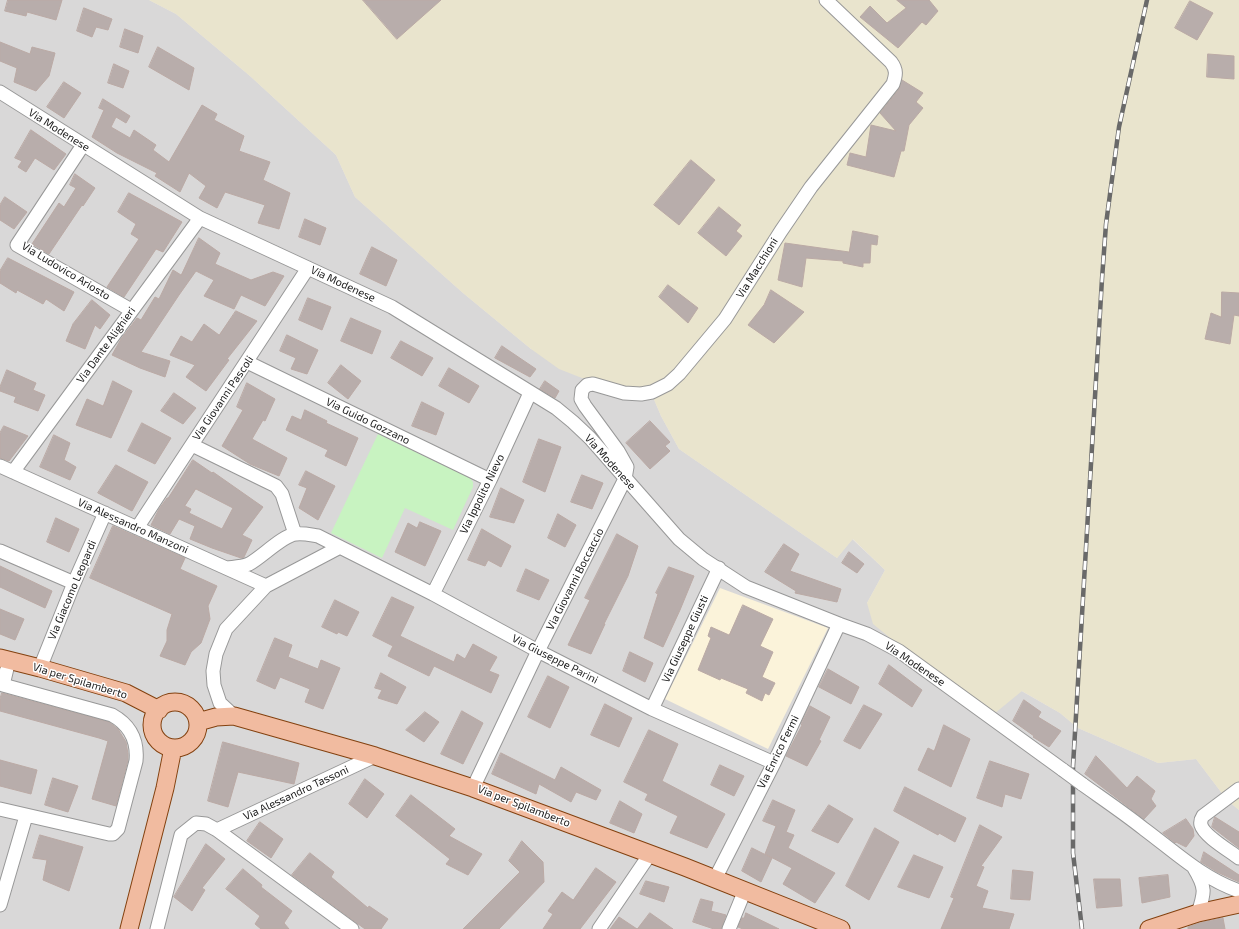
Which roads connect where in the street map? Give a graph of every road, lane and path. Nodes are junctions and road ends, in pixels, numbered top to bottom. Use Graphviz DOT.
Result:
graph roads {
  1 [pos="826,0"];
  2 [pos="0,92"];
  3 [pos="83,145"];
  4 [pos="200,218"];
  5 [pos="308,268"];
  6 [pos="131,310"];
  7 [pos="247,362"];
  8 [pos="530,393"];
  9 [pos="192,445"];
  10 [pos="0,466"];
  11 [pos="13,472"];
  12 [pos="625,479"];
  13 [pos="490,480"];
  14 [pos="105,513"];
  15 [pos="138,528"];
  16 [pos="295,534"];
  17 [pos="340,547"];
  18 [pos="0,551"];
  19 [pos="227,568"];
  20 [pos="719,568"];
  21 [pos="74,583"];
  22 [pos="266,586"];
  23 [pos="433,594"];
  24 [pos="839,624"];
  25 [pos="538,652"];
  26 [pos="4,659"];
  27 [pos="40,668"];
  28 [pos="652,709"];
  29 [pos="158,710"];
  30 [pos="234,716"];
  31 [pos="198,722"];
  32 [pos="173,748"];
  33 [pos="375,756"];
  34 [pos="774,762"];
  35 [pos="473,788"];
  36 [pos="1239,789"];
  37 [pos="0,809"];
  38 [pos="26,816"];
  39 [pos="217,830"];
  40 [pos="650,854"];
  41 [pos="1239,858"];
  42 [pos="1194,868"];
  43 [pos="715,879"];
  44 [pos="745,890"];
  45 [pos="1239,890"];
  46 [pos="1239,904"];
  47 [pos="0,905"];
  48 [pos="1198,913"];
  49 [pos="129,929"];
  50 [pos="157,929"];
  51 [pos="352,929"];
  52 [pos="598,929"];
  53 [pos="729,929"];
  54 [pos="841,929"];
  55 [pos="1149,929"];
  1 -- 12 [label="street, Via Macchioni"];
  2 -- 3 [label="street, Via Modenese"];
  3 -- 4 [label="street, Via Modenese"];
  3 -- 6 [label="street, Via Ludovico Ariosto"];
  4 -- 5 [label="street, Via Modenese"];
  4 -- 6 [label="street, Via Dante Alighieri"];
  5 -- 7 [label="street, Via Giovanni Pascoli"];
  5 -- 8 [label="street, Via Modenese"];
  6 -- 11 [label="street, Via Dante Alighieri"];
  7 -- 9 [label="street, Via Giovanni Pascoli"];
  7 -- 13 [label="street, Via Guido Gozzano"];
  8 -- 12 [label="street, Via Modenese"];
  8 -- 13 [label="street, Via Ippolito Nievo"];
  9 -- 15 [label="street, Via Giovanni Pascoli"];
  9 -- 16 [label="street"];
  10 -- 11 [label="street, Via Alessandro Manzoni"];
  11 -- 14 [label="street, Via Alessandro Manzoni"];
  12 -- 20 [label="street, Via Modenese"];
  12 -- 25 [label="street, Via Giovanni Boccaccio"];
  13 -- 23 [label="street, Via Ippolito Nievo"];
  14 -- 15 [label="street, Via Alessandro Manzoni"];
  14 -- 21 [label="street, Via Giacomo Leopardi"];
  15 -- 19 [label="street, Via Alessandro Manzoni"];
  16 -- 17 [label="street, Via Giuseppe Parini"];
  16 -- 19 [label="street"];
  17 -- 22 [label="street"];
  17 -- 23 [label="street, Via Giuseppe Parini"];
  18 -- 21 [label="street"];
  19 -- 22 [label="street, Via Alessandro Manzoni"];
  20 -- 24 [label="street, Via Modenese"];
  20 -- 28 [label="street, Via Giuseppe Giusti"];
  21 -- 27 [label="street, Via Giacomo Leopardi"];
  22 -- 30 [label="street"];
  23 -- 25 [label="street, Via Giuseppe Parini"];
  24 -- 34 [label="street, Via Enrico Fermi"];
  24 -- 42 [label="street, Via Modenese, bridge"];
  25 -- 28 [label="street, Via Giuseppe Parini"];
  25 -- 35 [label="street, Via Giovanni Boccaccio"];
  26 -- 27 [label="main road, Via per Spilamberto"];
  26 -- 38 [label="street"];
  27 -- 29 [label="main road, Via per Spilamberto"];
  28 -- 34 [label="street, Via Giuseppe Parini"];
  29 -- 31 [label="main road"];
  29 -- 32 [label="main road"];
  30 -- 31 [label="main road, Via per Spilamberto"];
  30 -- 33 [label="main road, Via per Spilamberto"];
  31 -- 32 [label="main road"];
  32 -- 49 [label="main road"];
  33 -- 35 [label="main road, Via per Spilamberto"];
  33 -- 39 [label="street, Via Alessandro Tassoni"];
  34 -- 43 [label="street, Via Enrico Fermi"];
  35 -- 40 [label="main road, Via per Spilamberto"];
  36 -- 41 [label="street"];
  37 -- 38 [label="street"];
  38 -- 47 [label="street"];
  39 -- 50 [label="street"];
  39 -- 51 [label="street"];
  40 -- 43 [label="main road, Via per Spilamberto"];
  40 -- 52 [label="street"];
  42 -- 45 [label="street, Via Modenese"];
  42 -- 48 [label="street, Via Modenese"];
  43 -- 44 [label="main road, Via per Spilamberto"];
  44 -- 53 [label="street"];
  44 -- 54 [label="main road, Via per Spilamberto"];
  46 -- 48 [label="main road"];
  48 -- 55 [label="main road"];
}
